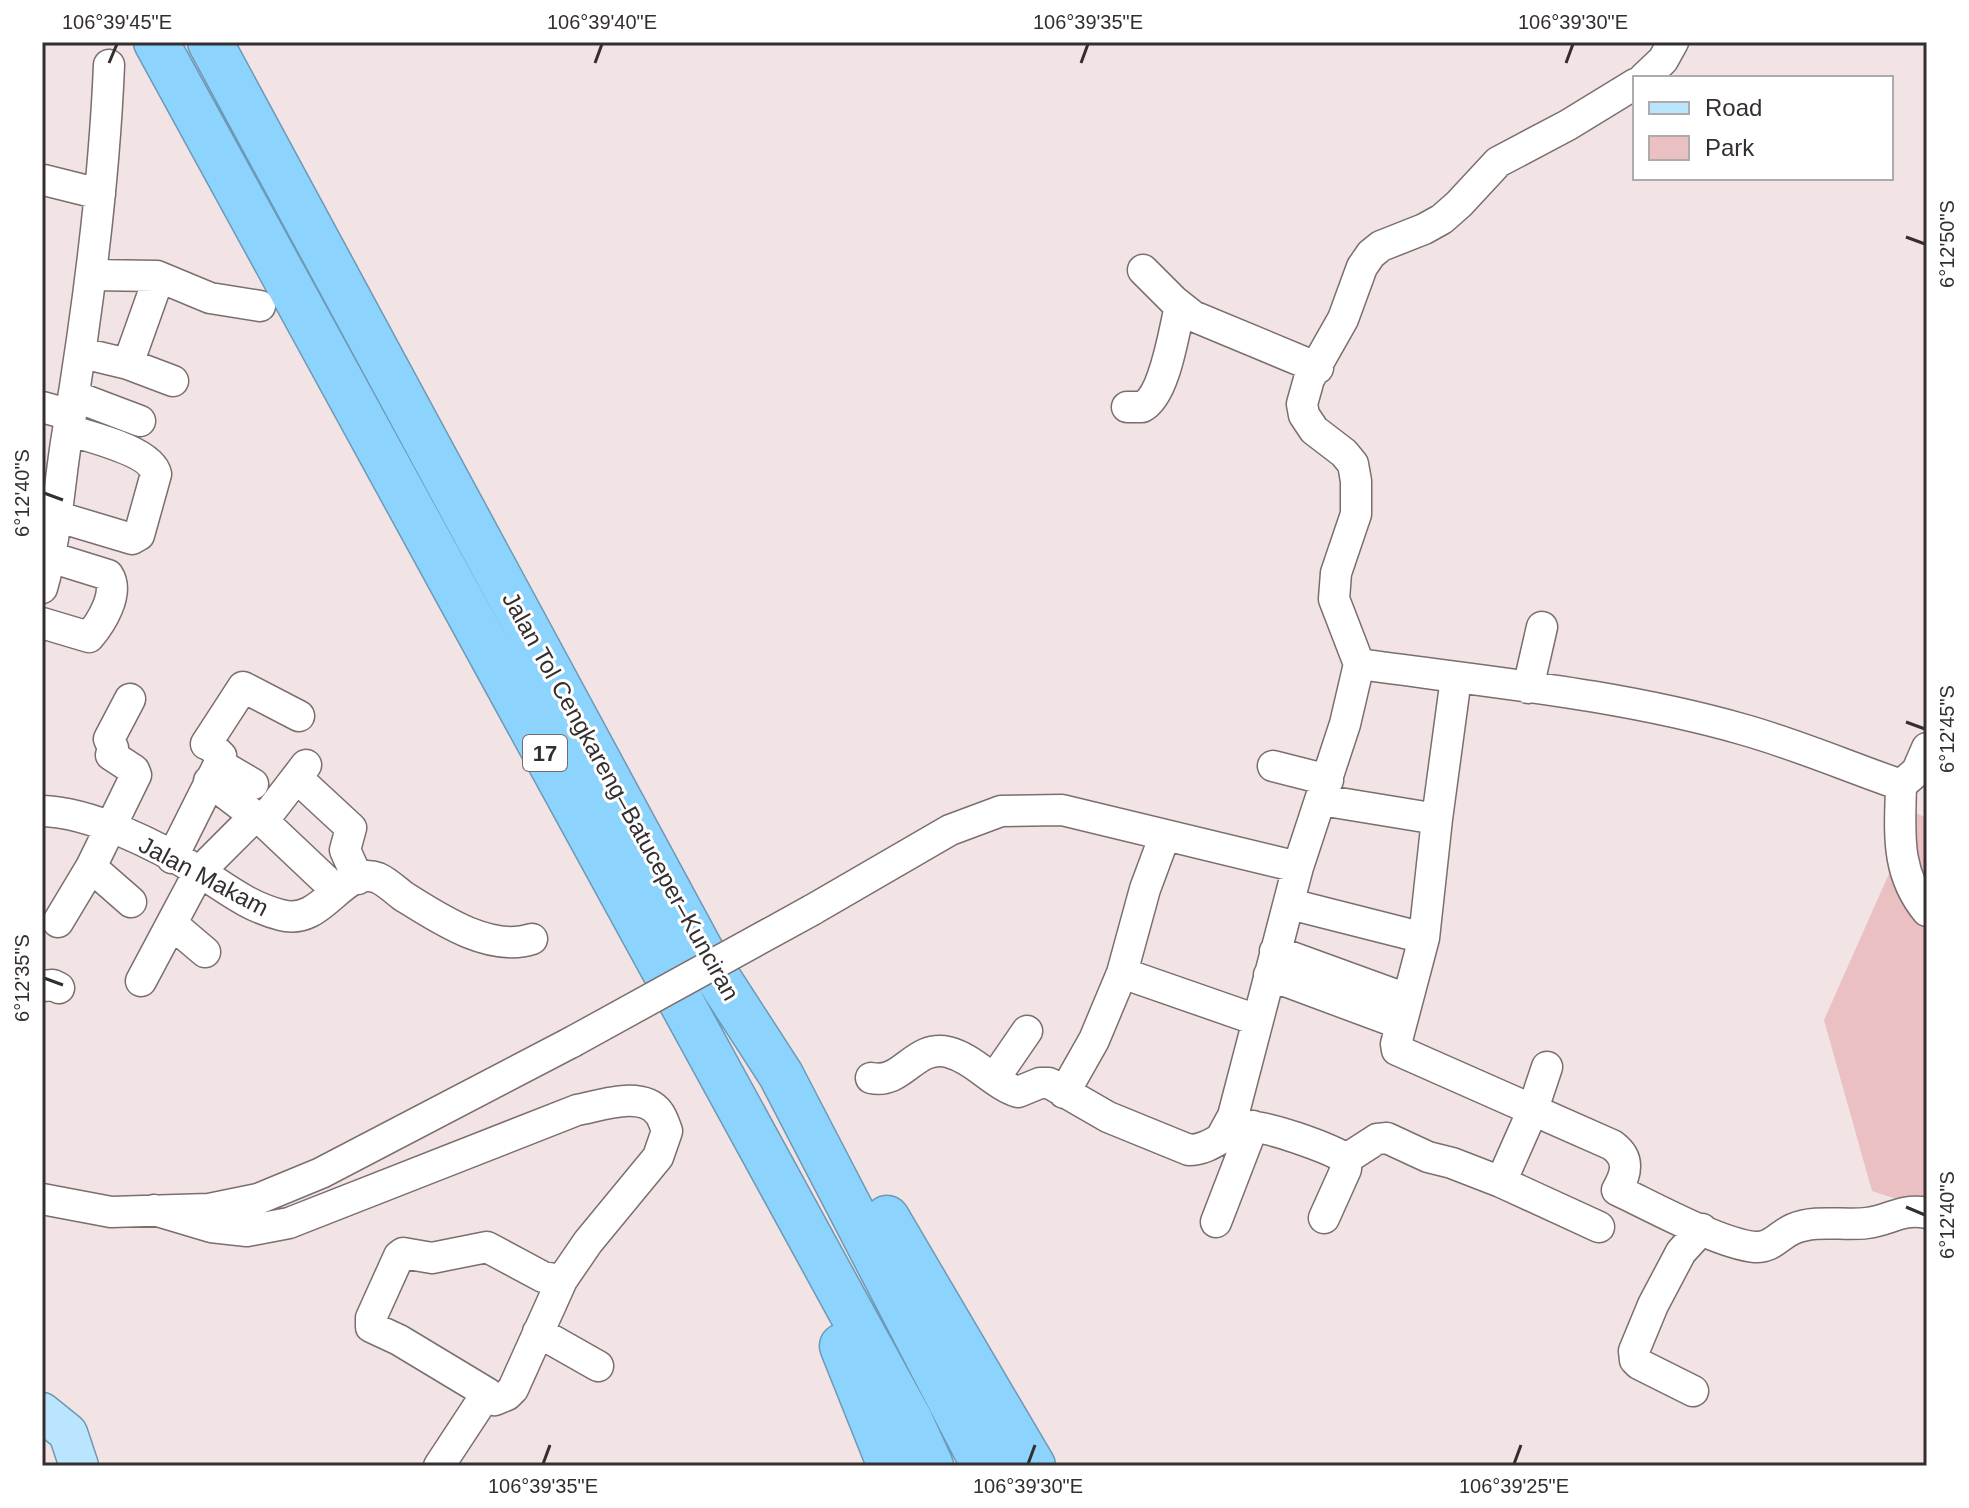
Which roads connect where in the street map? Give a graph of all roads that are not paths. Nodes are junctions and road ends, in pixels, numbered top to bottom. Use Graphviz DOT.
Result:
graph roads {
  1 [pos="156,42"];
  2 [pos="210,42"];
  3 [pos="1673,42"];
  4 [pos="109,65"];
  5 [pos="1646,76"];
  6 [pos="1633,85"];
  7 [pos="44,180"];
  8 [pos="100,194"];
  9 [pos="1143,270"];
  10 [pos="91,275"];
  11 [pos="159,277"];
  12 [pos="260,306"];
  13 [pos="1180,306"];
  14 [pos="82,353"];
  15 [pos="128,364"];
  16 [pos="1318,368"];
  17 [pos="173,381"];
  18 [pos="1127,407"];
  19 [pos="64,412"];
  20 [pos="140,421"];
  21 [pos="55,516"];
  22 [pos="50,557"];
  23 [pos="42,588"];
  24 [pos="42,623"];
  25 [pos="1542,627"];
  26 [pos="1359,664"];
  27 [pos="1456,678"];
  28 [pos="1528,688"];
  29 [pos="130,699"];
  30 [pos="299,716"];
  31 [pos="1927,748"];
  32 [pos="1273,766"];
  33 [pos="214,772"];
  34 [pos="253,784"];
  35 [pos="1901,785"];
  36 [pos="1324,790"];
  37 [pos="42,811"];
  38 [pos="1437,819"];
  39 [pos="111,828"];
  40 [pos="1165,835"];
  41 [pos="172,858"];
  42 [pos="91,867"];
  43 [pos="1298,867"];
  44 [pos="199,872"];
  45 [pos="347,884"];
  46 [pos="131,902"];
  47 [pos="1290,904"];
  48 [pos="1927,911"];
  49 [pos="58,922"];
  50 [pos="172,924"];
  51 [pos="1424,938"];
  52 [pos="532,939"];
  53 [pos="205,952"];
  54 [pos="1272,963"];
  55 [pos="1122,973"];
  56 [pos="141,981"];
  57 [pos="1404,1012"];
  58 [pos="1257,1020"];
  59 [pos="1027,1031"];
  60 [pos="1547,1067"];
  61 [pos="781,1075"];
  62 [pos="871,1078"];
  63 [pos="994,1079"];
  64 [pos="1064,1093"];
  65 [pos="1532,1112"];
  66 [pos="1253,1126"];
  67 [pos="1221,1138"];
  68 [pos="1346,1159"];
  69 [pos="767,1160"];
  70 [pos="1501,1182"];
  71 [pos="1617,1190"];
  72 [pos="42,1199"];
  73 [pos="154,1210"];
  74 [pos="1927,1213"];
  75 [pos="1324,1218"];
  76 [pos="1216,1222"];
  77 [pos="1702,1229"];
  78 [pos="562,1280"];
  79 [pos="538,1332"];
  80 [pos="598,1366"];
  81 [pos="1693,1391"];
  82 [pos="487,1393"];
  83 [pos="42,1412"];
  84 [pos="79,1466"];
  85 [pos="439,1466"];
  86 [pos="890,1466"];
  87 [pos="931,1466"];
  88 [pos="984,1466"];
  89 [pos="1033,1466"];
  1 -- 69 [label="highway, Jalan Tol Cengkareng–Batuceper–Kunciran / 17"];
  2 -- 61 [label="highway, Jalan Tol Cengkareng–Batuceper–Kunciran / 17"];
  3 -- 5 [label="street"];
  4 -- 8 [label="street"];
  6 -- 16 [label="street"];
  7 -- 8 [label="street"];
  8 -- 10 [label="street"];
  9 -- 13 [label="street"];
  10 -- 11 [label="street"];
  10 -- 14 [label="street"];
  11 -- 12 [label="street"];
  11 -- 15 [label="street"];
  13 -- 16 [label="street"];
  13 -- 18 [label="street"];
  14 -- 15 [label="street"];
  14 -- 19 [label="street"];
  15 -- 17 [label="street"];
  16 -- 26 [label="street"];
  19 -- 20 [label="street"];
  19 -- 21 [label="street"];
  19 -- 21 [label="street"];
  21 -- 22 [label="street"];
  22 -- 23 [label="street"];
  22 -- 24 [label="street"];
  25 -- 28 [label="street"];
  26 -- 27 [label="street"];
  26 -- 36 [label="street"];
  27 -- 28 [label="street"];
  27 -- 38 [label="street"];
  28 -- 35 [label="street"];
  29 -- 39 [label="street"];
  30 -- 33 [label="street"];
  31 -- 35 [label="street"];
  32 -- 36 [label="street"];
  33 -- 34 [label="street"];
  33 -- 41 [label="street"];
  33 -- 44 [label="street"];
  35 -- 48 [label="street"];
  36 -- 38 [label="street"];
  36 -- 43 [label="street"];
  37 -- 39 [label="street, Jalan Makam"];
  38 -- 51 [label="street"];
  39 -- 41 [label="street, Jalan Makam"];
  39 -- 42 [label="street"];
  40 -- 43 [label="street"];
  40 -- 55 [label="street"];
  40 -- 73 [label="street, bridge"];
  41 -- 44 [label="street, Jalan Makam"];
  42 -- 46 [label="street"];
  42 -- 49 [label="street"];
  43 -- 47 [label="street"];
  44 -- 45 [label="street, Jalan Makam"];
  44 -- 50 [label="street"];
  45 -- 45 [label="street"];
  45 -- 52 [label="street"];
  47 -- 51 [label="street"];
  47 -- 54 [label="street"];
  50 -- 53 [label="street"];
  50 -- 56 [label="street"];
  51 -- 57 [label="street"];
  54 -- 57 [label="street"];
  54 -- 58 [label="street"];
  55 -- 58 [label="street"];
  55 -- 64 [label="street"];
  57 -- 65 [label="street"];
  58 -- 67 [label="street"];
  59 -- 63 [label="street"];
  60 -- 65 [label="street"];
  61 -- 88 [label="highway, Jalan Tol Cengkareng–Batuceper–Kunciran / 17"];
  61 -- 89 [label="highway"];
  62 -- 63 [label="street"];
  63 -- 64 [label="street"];
  64 -- 67 [label="street"];
  65 -- 70 [label="street"];
  65 -- 71 [label="street"];
  66 -- 67 [label="street"];
  66 -- 68 [label="street"];
  66 -- 76 [label="street"];
  68 -- 70 [label="street"];
  68 -- 75 [label="street"];
  69 -- 86 [label="highway"];
  69 -- 87 [label="highway, Jalan Tol Cengkareng–Batuceper–Kunciran / 17"];
  70 -- 71 [label="street"];
  71 -- 77 [label="street"];
  72 -- 73 [label="street"];
  73 -- 78 [label="street"];
  74 -- 77 [label="street"];
  77 -- 81 [label="street"];
  78 -- 79 [label="street"];
  78 -- 82 [label="street"];
  79 -- 80 [label="street"];
  79 -- 82 [label="street"];
  82 -- 85 [label="street"];
  83 -- 84 [label="main road"];
}
